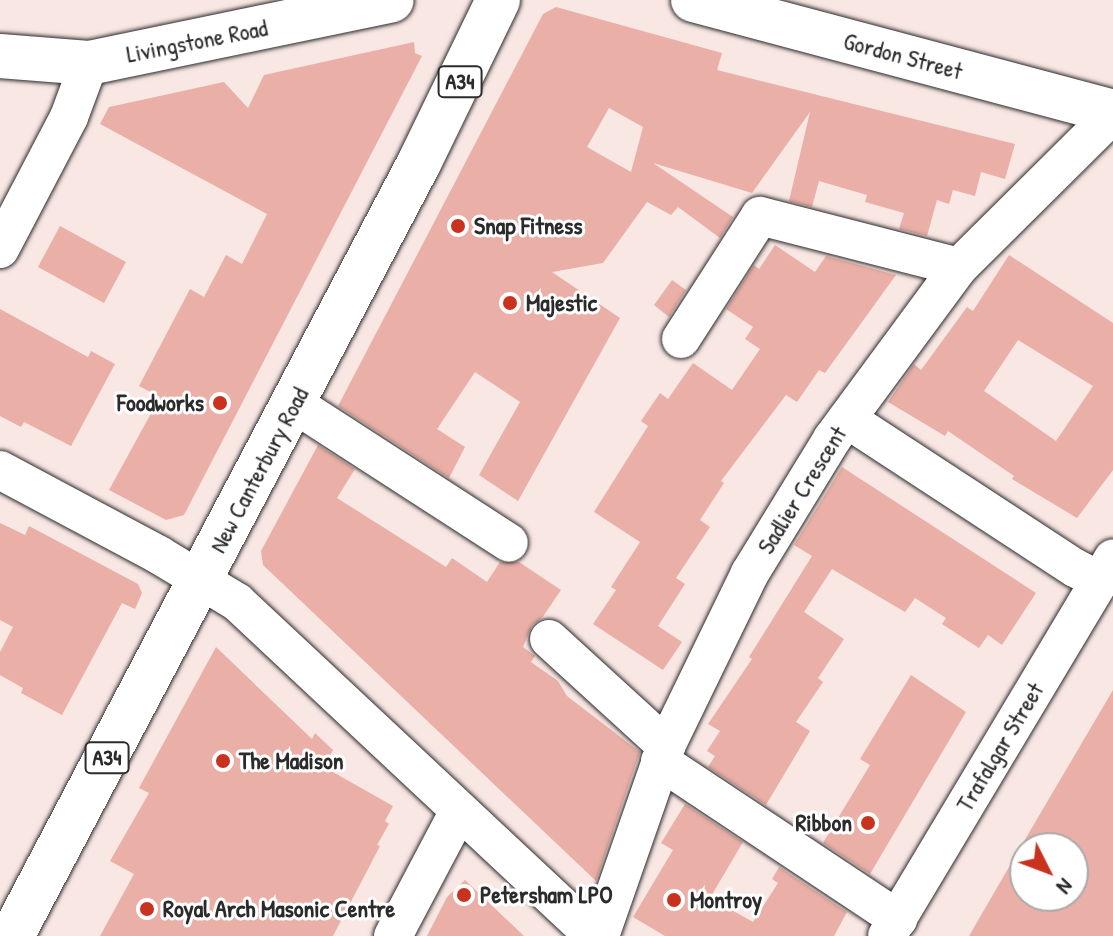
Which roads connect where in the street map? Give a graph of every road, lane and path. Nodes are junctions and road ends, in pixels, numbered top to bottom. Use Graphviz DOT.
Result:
graph roads {
  1 [pos="392,0"];
  2 [pos="498,0"];
  3 [pos="693,0"];
  4 [pos="0,56"];
  5 [pos="89,63"];
  6 [pos="1113,113"];
  7 [pos="0,249"];
  8 [pos="959,267"];
  9 [pos="681,339"];
  10 [pos="293,403"];
  11 [pos="847,419"];
  12 [pos="0,470"];
  13 [pos="509,543"];
  14 [pos="1106,570"];
  15 [pos="201,580"];
  16 [pos="549,639"];
  17 [pos="663,753"];
  18 [pos="459,811"];
  19 [pos="893,927"];
  20 [pos="12,936"];
  21 [pos="393,936"];
  22 [pos="594,936"];
  23 [pos="600,936"];
  1 -- 5 [label="main road, Livingstone Road"];
  2 -- 10 [label="main road, New Canterbury Road / A34"];
  3 -- 6 [label="main road, Gordon Street"];
  4 -- 5 [label="main road, Livingstone Road"];
  5 -- 7 [label="street"];
  6 -- 8 [label="street, Sadlier Crescent"];
  8 -- 9 [label="street"];
  8 -- 11 [label="street, Sadlier Crescent"];
  10 -- 13 [label="street"];
  10 -- 15 [label="main road, New Canterbury Road / A34"];
  11 -- 14 [label="street"];
  11 -- 17 [label="street, Sadlier Crescent"];
  12 -- 15 [label="street"];
  14 -- 19 [label="street, Trafalgar Street"];
  15 -- 18 [label="street"];
  15 -- 20 [label="main road, New Canterbury Road / A34"];
  16 -- 17 [label="street"];
  17 -- 19 [label="street"];
  17 -- 23 [label="street, Sadlier Crescent"];
  18 -- 21 [label="street"];
  18 -- 22 [label="street"];
}
